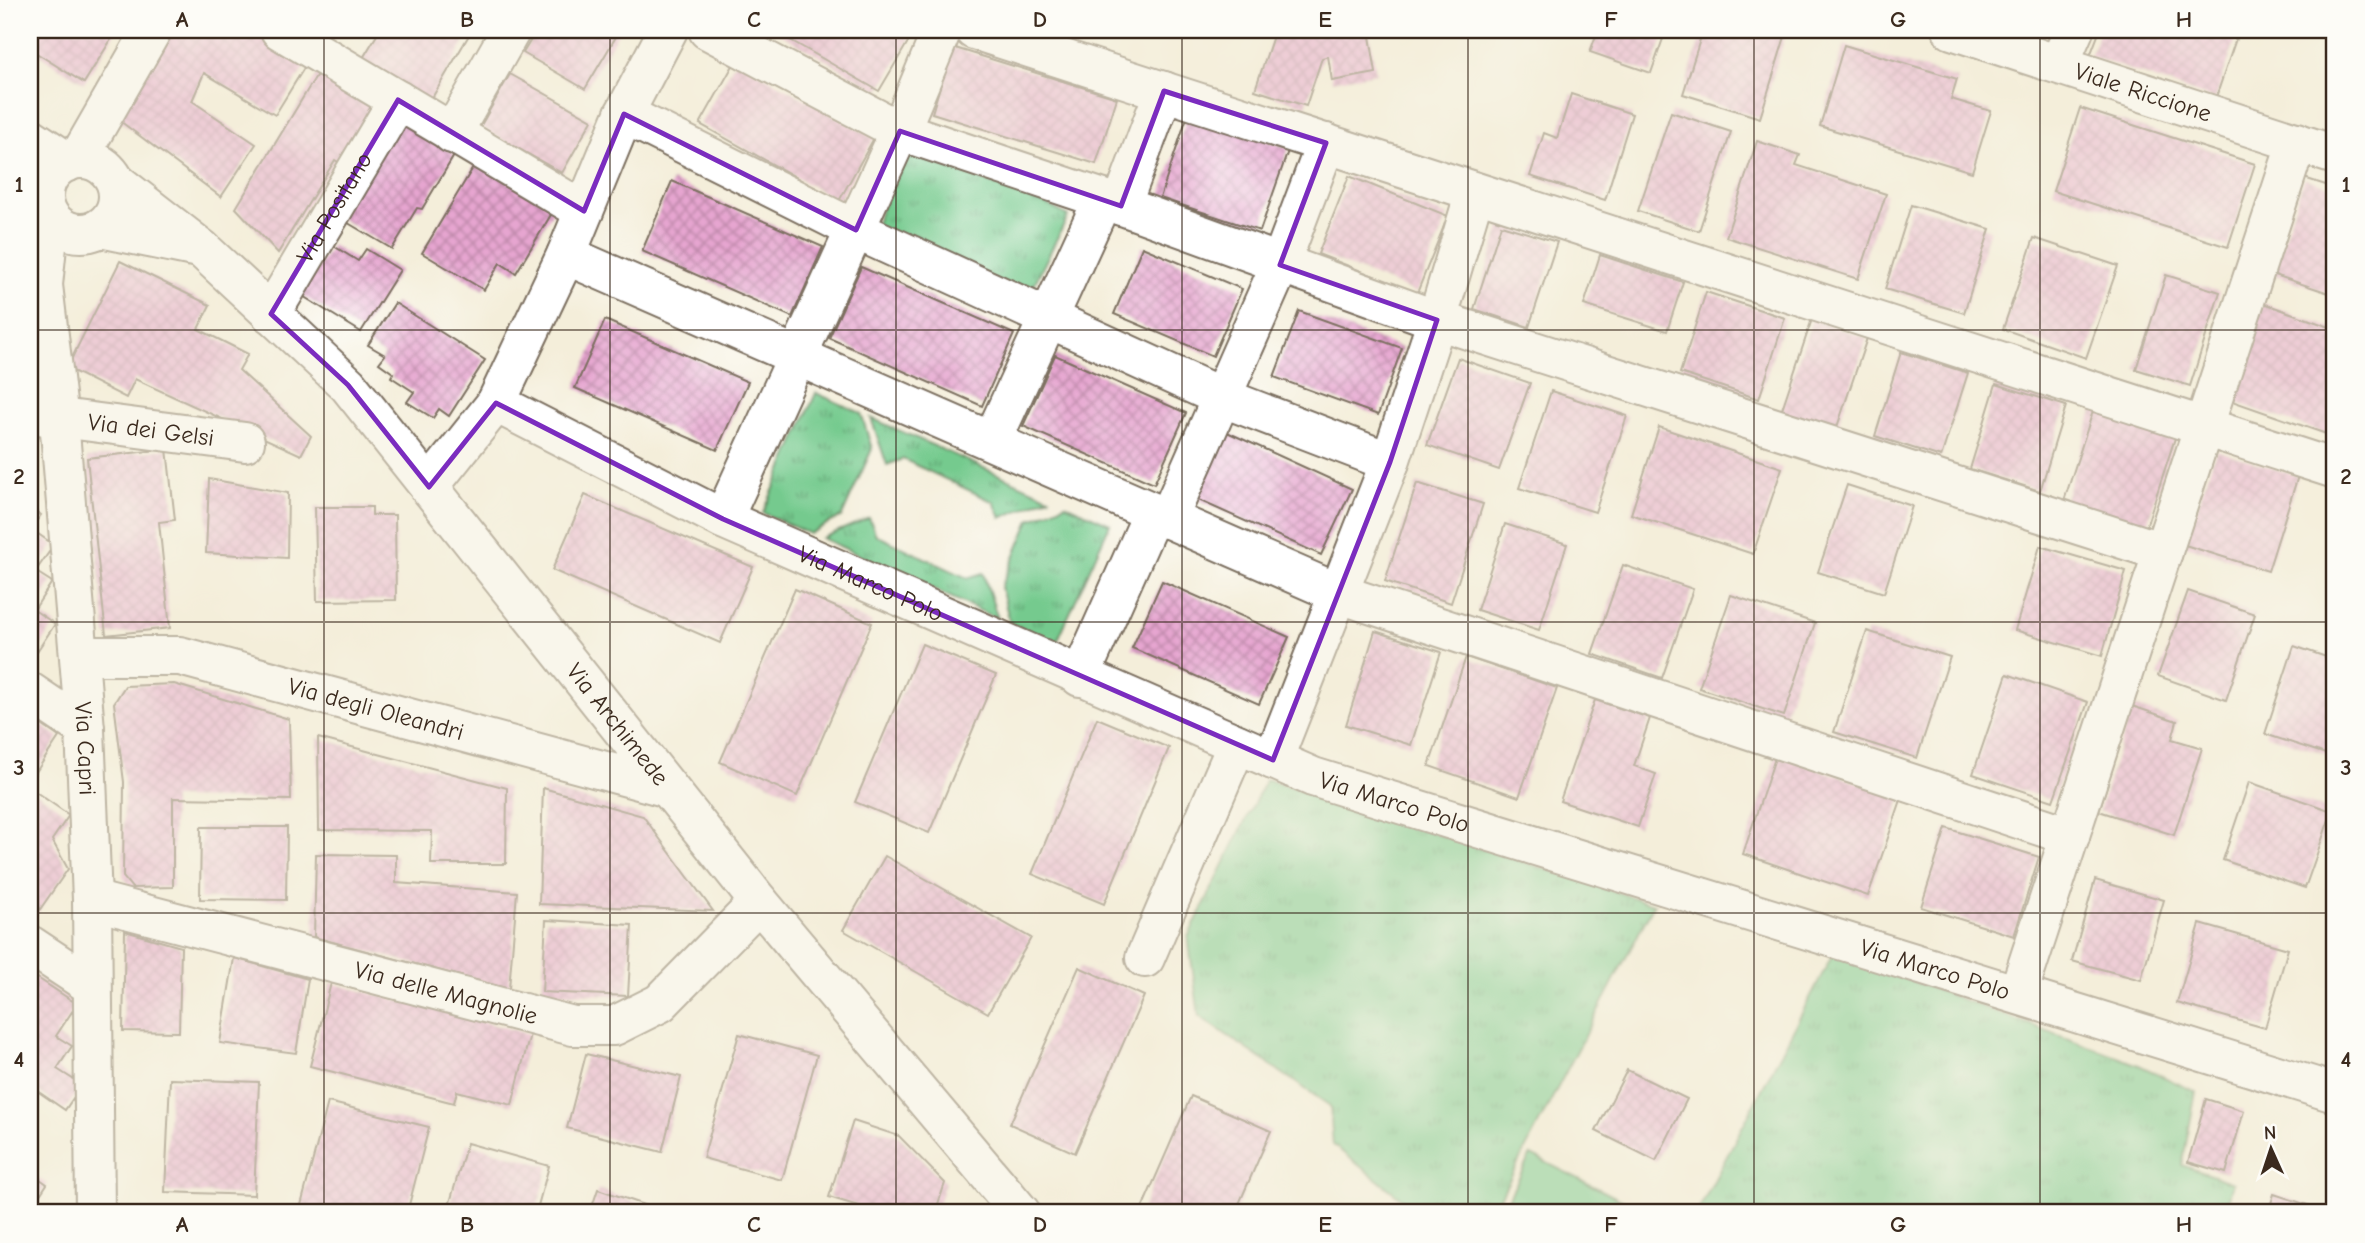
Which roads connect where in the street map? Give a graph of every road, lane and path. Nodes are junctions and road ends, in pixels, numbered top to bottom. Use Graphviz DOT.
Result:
graph roads {
  1 [pos="152,30"];
  2 [pos="280,30"];
  3 [pos="511,30"];
  4 [pos="668,30"];
  5 [pos="708,30"];
  6 [pos="942,30"];
  7 [pos="974,30"];
  8 [pos="1952,30"];
  9 [pos="2074,30"];
  10 [pos="2059,64"];
  11 [pos="1164,91"];
  12 [pos="398,100"];
  13 [pos="624,114"];
  14 [pos="900,131"];
  15 [pos="452,134"];
  16 [pos="30,137"];
  17 [pos="2297,142"];
  18 [pos="1326,143"];
  19 [pos="2335,155"];
  20 [pos="1475,192"];
  21 [pos="65,193"];
  22 [pos="1112,203"];
  23 [pos="584,211"];
  24 [pos="856,230"];
  25 [pos="202,249"];
  26 [pos="566,255"];
  27 [pos="1280,265"];
  28 [pos="271,313"];
  29 [pos="1050,317"];
  30 [pos="1437,320"];
  31 [pos="796,357"];
  32 [pos="1221,397"];
  33 [pos="496,403"];
  34 [pos="44,417"];
  35 [pos="2204,426"];
  36 [pos="992,441"];
  37 [pos="245,442"];
  38 [pos="1390,462"];
  39 [pos="2335,469"];
  40 [pos="429,487"];
  41 [pos="1160,516"];
  42 [pos="723,519"];
  43 [pos="2163,552"];
  44 [pos="1339,594"];
  45 [pos="80,656"];
  46 [pos="1080,677"];
  47 [pos="30,692"];
  48 [pos="85,729"];
  49 [pos="1237,744"];
  50 [pos="1273,760"];
  51 [pos="668,788"];
  52 [pos="2070,836"];
  53 [pos="92,900"];
  54 [pos="759,902"];
  55 [pos="30,945"];
  56 [pos="1145,957"];
  57 [pos="92,986"];
  58 [pos="2018,994"];
  59 [pos="2335,1093"];
  60 [pos="100,1212"];
  61 [pos="1021,1213"];
  1 -- 21 [label="street"];
  2 -- 12 [label="street"];
  3 -- 15 [label="street"];
  4 -- 13 [label="street"];
  5 -- 14 [label="street"];
  6 -- 14 [label="street"];
  7 -- 11 [label="street"];
  8 -- 10 [label="street, Viale Riccione"];
  9 -- 10 [label="street"];
  10 -- 17 [label="street, Viale Riccione"];
  11 -- 18 [label="street"];
  11 -- 22 [label="street"];
  12 -- 15 [label="street"];
  12 -- 28 [label="street, Via Positano"];
  13 -- 23 [label="street"];
  13 -- 24 [label="street"];
  14 -- 22 [label="street"];
  14 -- 24 [label="street"];
  15 -- 23 [label="street"];
  16 -- 21 [label="street"];
  17 -- 19 [label="street, Viale Riccione"];
  17 -- 35 [label="street"];
  18 -- 20 [label="street"];
  18 -- 27 [label="street"];
  20 -- 30 [label="street"];
  20 -- 35 [label="street"];
  21 -- 25 [label="street"];
  21 -- 25 [label="street, Via Archimede"];
  21 -- 34 [label="street, Via Capri"];
  22 -- 27 [label="street"];
  22 -- 29 [label="street"];
  23 -- 26 [label="street"];
  24 -- 29 [label="street"];
  24 -- 31 [label="street"];
  25 -- 28 [label="street, Via Archimede"];
  26 -- 31 [label="street"];
  26 -- 33 [label="street"];
  27 -- 30 [label="street"];
  27 -- 32 [label="street"];
  28 -- 40 [label="street, Via Archimede"];
  29 -- 32 [label="street"];
  29 -- 36 [label="street"];
  30 -- 38 [label="street"];
  30 -- 43 [label="street"];
  31 -- 36 [label="street"];
  31 -- 42 [label="street"];
  32 -- 38 [label="street"];
  32 -- 41 [label="street"];
  33 -- 40 [label="street"];
  33 -- 42 [label="street, Via Marco Polo"];
  34 -- 37 [label="street, Via dei Gelsi"];
  34 -- 45 [label="street, Via Capri"];
  35 -- 39 [label="street"];
  35 -- 43 [label="street"];
  36 -- 41 [label="street"];
  38 -- 44 [label="street"];
  40 -- 51 [label="street, Via Archimede"];
  41 -- 44 [label="street"];
  41 -- 46 [label="street"];
  42 -- 46 [label="street, Via Marco Polo"];
  43 -- 52 [label="street"];
  44 -- 50 [label="street"];
  44 -- 52 [label="street"];
  45 -- 48 [label="street, Via Capri"];
  45 -- 51 [label="street, Via degli Oleandri"];
  46 -- 49 [label="street, Via Marco Polo"];
  47 -- 48 [label="street"];
  48 -- 53 [label="street, Via Capri"];
  49 -- 50 [label="street, Via Marco Polo"];
  49 -- 56 [label="street"];
  50 -- 58 [label="street, Via Marco Polo"];
  51 -- 54 [label="street, Via Archimede"];
  52 -- 58 [label="street"];
  53 -- 54 [label="street, Via delle Magnolie"];
  53 -- 57 [label="street, Via Capri"];
  54 -- 61 [label="street, Via Archimede"];
  55 -- 57 [label="street"];
  57 -- 60 [label="street, Via Capri"];
  58 -- 59 [label="street, Via Marco Polo"];
}
